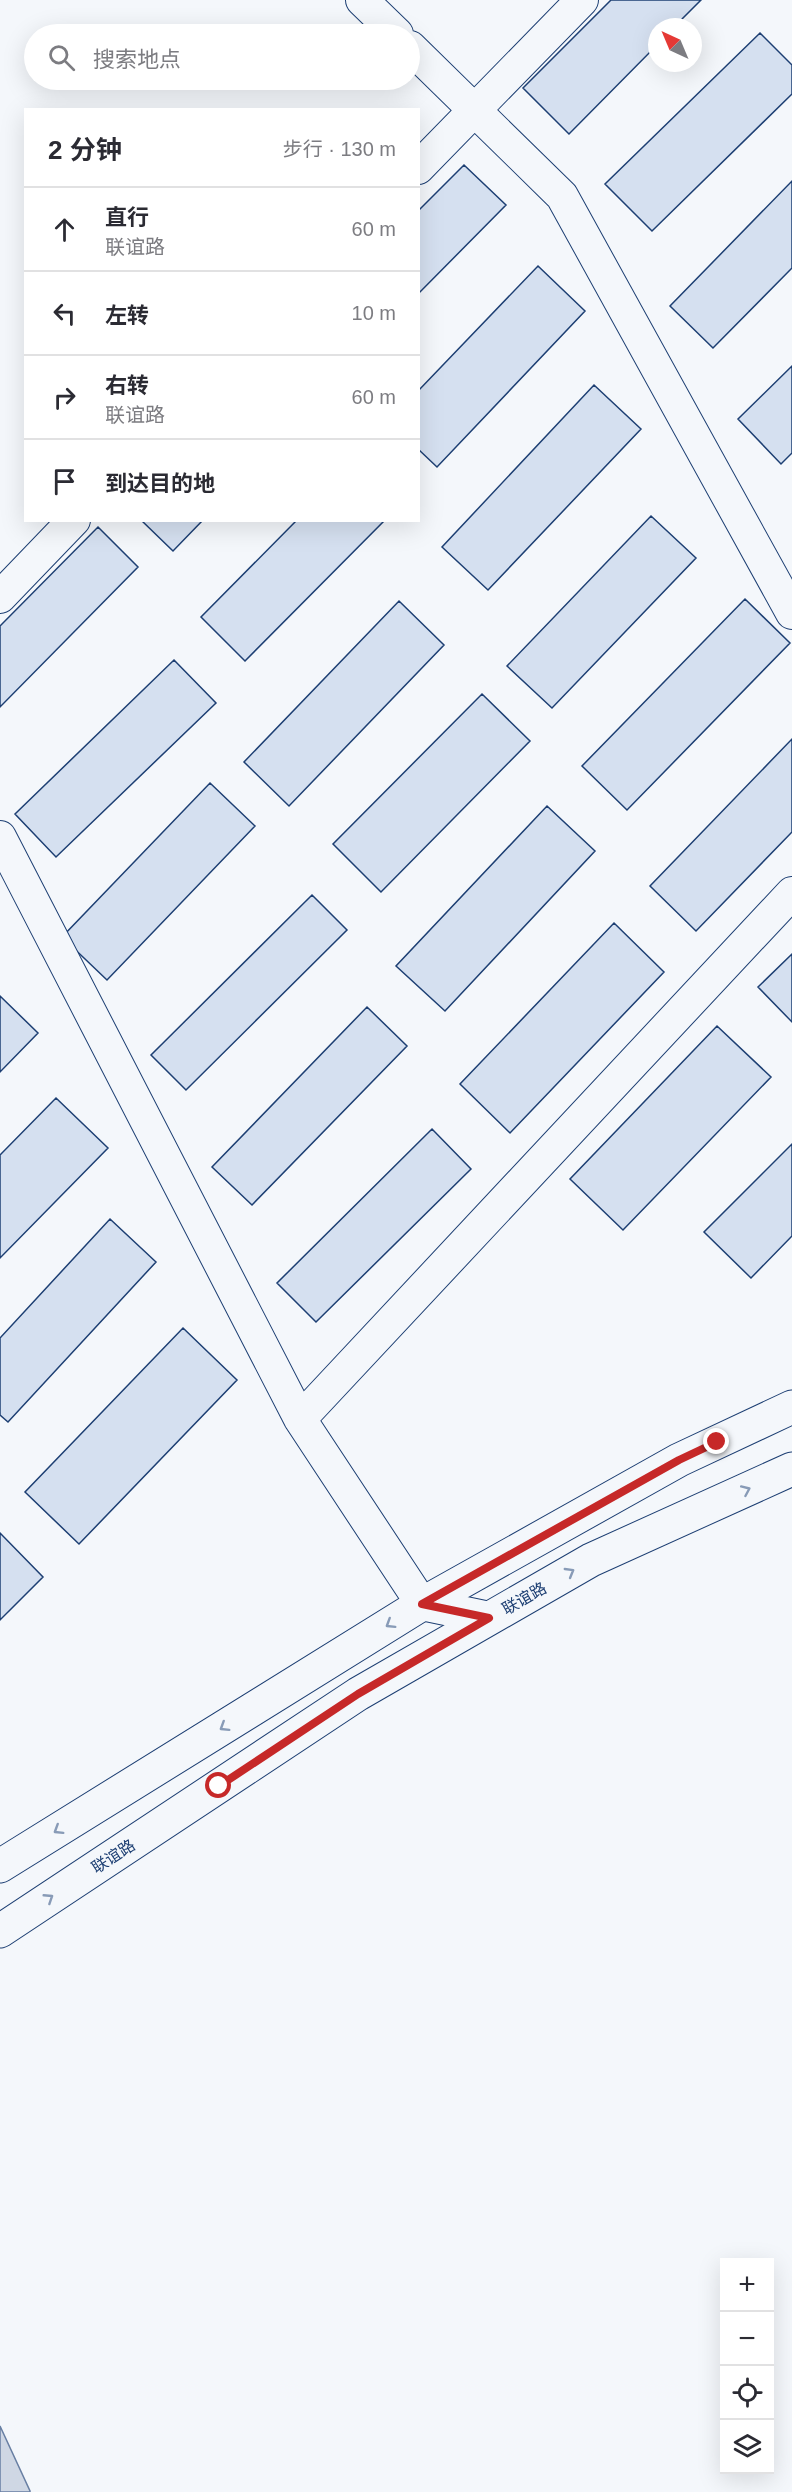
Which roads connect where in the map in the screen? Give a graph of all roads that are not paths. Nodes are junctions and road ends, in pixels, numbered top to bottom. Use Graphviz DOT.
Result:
graph roads {
  1 [pos="362,0"];
  2 [pos="582,0"];
  3 [pos="387,24"];
  4 [pos="420,57"];
  5 [pos="475,111"];
  6 [pos="420,166"];
  7 [pos="72,522"];
  8 [pos="0,597"];
  9 [pos="792,613"];
  10 [pos="0,837"];
  11 [pos="792,893"];
  12 [pos="792,1407"];
  13 [pos="300,1419"];
  14 [pos="792,1469"];
  15 [pos="422,1604"];
  16 [pos="489,1618"];
  17 [pos="0,1866"];
  18 [pos="0,1931"];
  1 -- 3 [label="street"];
  2 -- 5 [label="street"];
  4 -- 5 [label="street"];
  5 -- 6 [label="street"];
  5 -- 9 [label="street"];
  7 -- 8 [label="street"];
  10 -- 13 [label="street"];
  11 -- 13 [label="street"];
  12 -- 15 [label="street"];
  13 -- 15 [label="street"];
  16 -- 14 [label="street, 联谊路, one-way"];
  15 -- 16 [label="street"];
  15 -- 17 [label="street, one-way"];
  18 -- 16 [label="street, 联谊路, one-way"];
}
